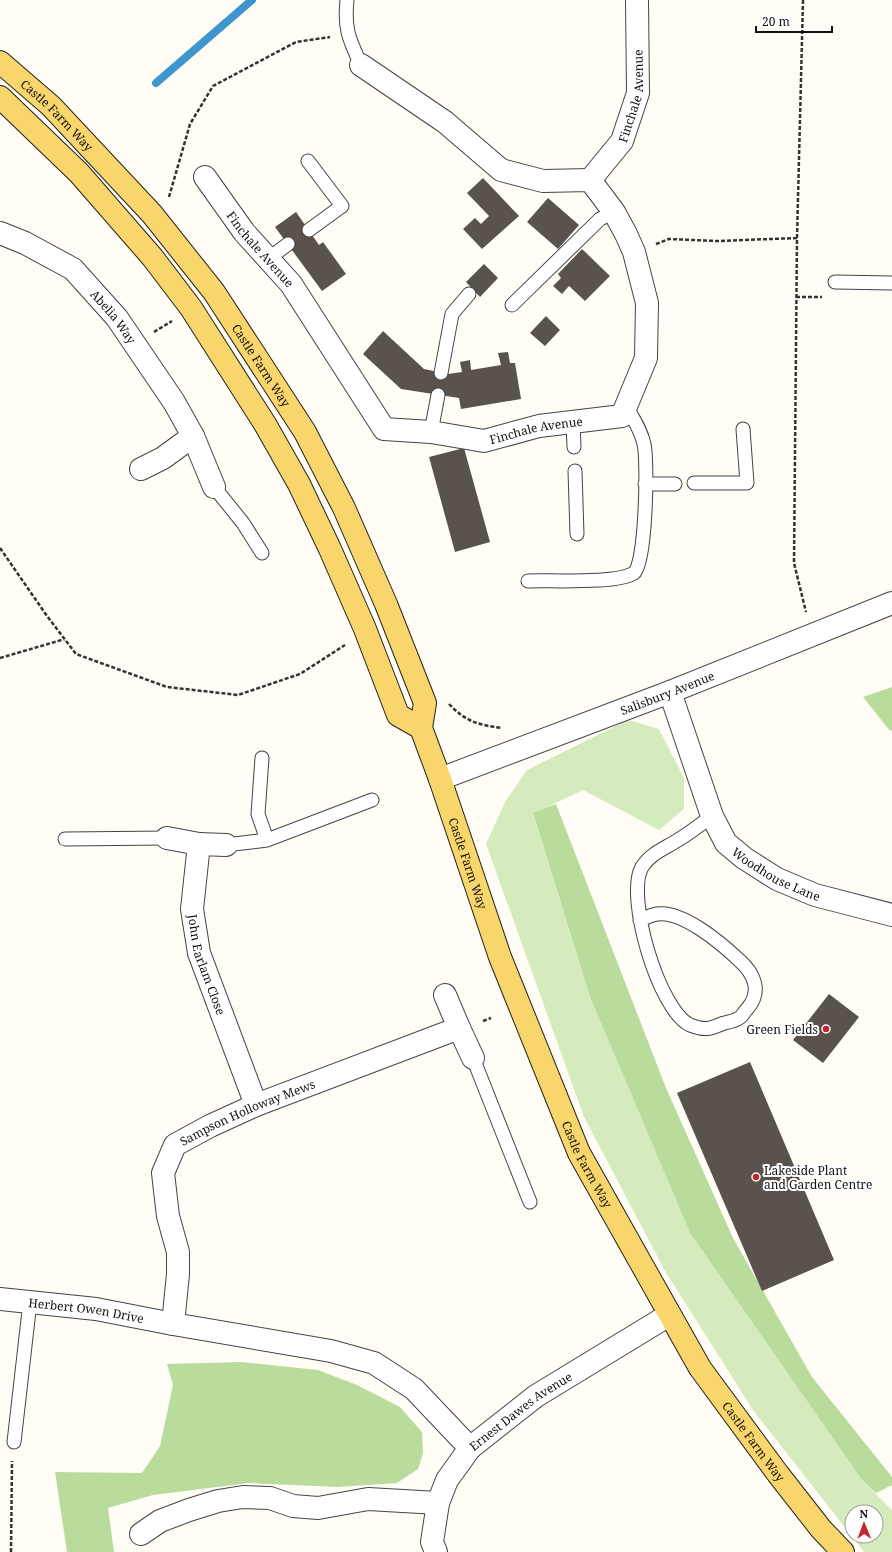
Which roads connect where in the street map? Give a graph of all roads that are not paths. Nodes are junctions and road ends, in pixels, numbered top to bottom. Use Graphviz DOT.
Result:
graph roads {
  1 [pos="347,0"];
  2 [pos="638,0"];
  3 [pos="0,62"];
  4 [pos="362,65"];
  5 [pos="0,97"];
  6 [pos="308,161"];
  7 [pos="205,177"];
  8 [pos="590,180"];
  9 [pos="614,212"];
  10 [pos="309,230"];
  11 [pos="0,233"];
  12 [pos="288,244"];
  13 [pos="268,259"];
  14 [pos="835,282"];
  15 [pos="892,283"];
  16 [pos="469,294"];
  17 [pos="512,305"];
  18 [pos="442,373"];
  19 [pos="438,395"];
  20 [pos="626,406"];
  21 [pos="573,422"];
  22 [pos="743,429"];
  23 [pos="431,432"];
  24 [pos="193,436"];
  25 [pos="574,447"];
  26 [pos="141,468"];
  27 [pos="574,471"];
  28 [pos="645,484"];
  29 [pos="675,484"];
  30 [pos="694,484"];
  31 [pos="214,487"];
  32 [pos="577,534"];
  33 [pos="262,553"];
  34 [pos="528,581"];
  35 [pos="892,603"];
  36 [pos="670,692"];
  37 [pos="421,728"];
  38 [pos="262,758"];
  39 [pos="440,779"];
  40 [pos="372,800"];
  41 [pos="712,816"];
  42 [pos="167,838"];
  43 [pos="65,839"];
  44 [pos="267,840"];
  45 [pos="199,844"];
  46 [pos="226,845"];
  47 [pos="892,915"];
  48 [pos="640,920"];
  49 [pos="445,995"];
  50 [pos="459,1028"];
  51 [pos="473,1058"];
  52 [pos="256,1105"];
  53 [pos="530,1202"];
  54 [pos="0,1299"];
  55 [pos="30,1302"];
  56 [pos="669,1315"];
  57 [pos="173,1324"];
  58 [pos="14,1442"];
  59 [pos="470,1448"];
  60 [pos="438,1503"];
  61 [pos="141,1534"];
  62 [pos="436,1552"];
  63 [pos="843,1552"];
  1 -- 4 [label="lane"];
  2 -- 8 [label="street, Finchale Avenue"];
  3 -- 37 [label="main road, Castle Farm Way"];
  4 -- 8 [label="street"];
  5 -- 37 [label="main road"];
  6 -- 10 [label="lane"];
  7 -- 13 [label="street, Finchale Avenue"];
  8 -- 9 [label="street, Finchale Avenue"];
  9 -- 17 [label="lane"];
  9 -- 20 [label="street, Finchale Avenue"];
  11 -- 24 [label="street, Abelia Way"];
  12 -- 13 [label="lane"];
  13 -- 23 [label="street, Finchale Avenue"];
  14 -- 15 [label="lane"];
  16 -- 18 [label="lane"];
  19 -- 23 [label="lane"];
  20 -- 21 [label="street, Finchale Avenue"];
  20 -- 28 [label="lane"];
  21 -- 23 [label="street, Finchale Avenue"];
  21 -- 25 [label="lane"];
  22 -- 30 [label="lane"];
  24 -- 26 [label="street"];
  24 -- 31 [label="street, Abelia Way"];
  27 -- 32 [label="lane"];
  28 -- 29 [label="lane"];
  28 -- 34 [label="lane"];
  31 -- 33 [label="lane"];
  35 -- 36 [label="street, Salisbury Avenue"];
  36 -- 39 [label="street, Salisbury Avenue"];
  36 -- 41 [label="street, Woodhouse Lane"];
  37 -- 39 [label="main road, Castle Farm Way"];
  38 -- 44 [label="lane"];
  39 -- 56 [label="main road, Castle Farm Way"];
  40 -- 44 [label="lane"];
  41 -- 47 [label="street, Woodhouse Lane"];
  41 -- 48 [label="lane"];
  42 -- 43 [label="lane"];
  42 -- 45 [label="street"];
  44 -- 46 [label="lane"];
  45 -- 46 [label="street"];
  45 -- 52 [label="street, John Earlam Close"];
  48 -- 48 [label="lane"];
  49 -- 50 [label="street"];
  50 -- 51 [label="street"];
  50 -- 52 [label="street, Sampson Holloway Mews"];
  51 -- 53 [label="lane"];
  52 -- 57 [label="street, Sampson Holloway Mews"];
  54 -- 55 [label="street, Herbert Owen Drive"];
  55 -- 57 [label="street, Herbert Owen Drive"];
  55 -- 58 [label="lane"];
  56 -- 59 [label="street, Ernest Dawes Avenue"];
  56 -- 63 [label="main road, Castle Farm Way"];
  57 -- 59 [label="street"];
  59 -- 60 [label="street, Ernest Dawes Avenue"];
  60 -- 61 [label="street"];
  60 -- 62 [label="street, Ernest Dawes Avenue"];
}
